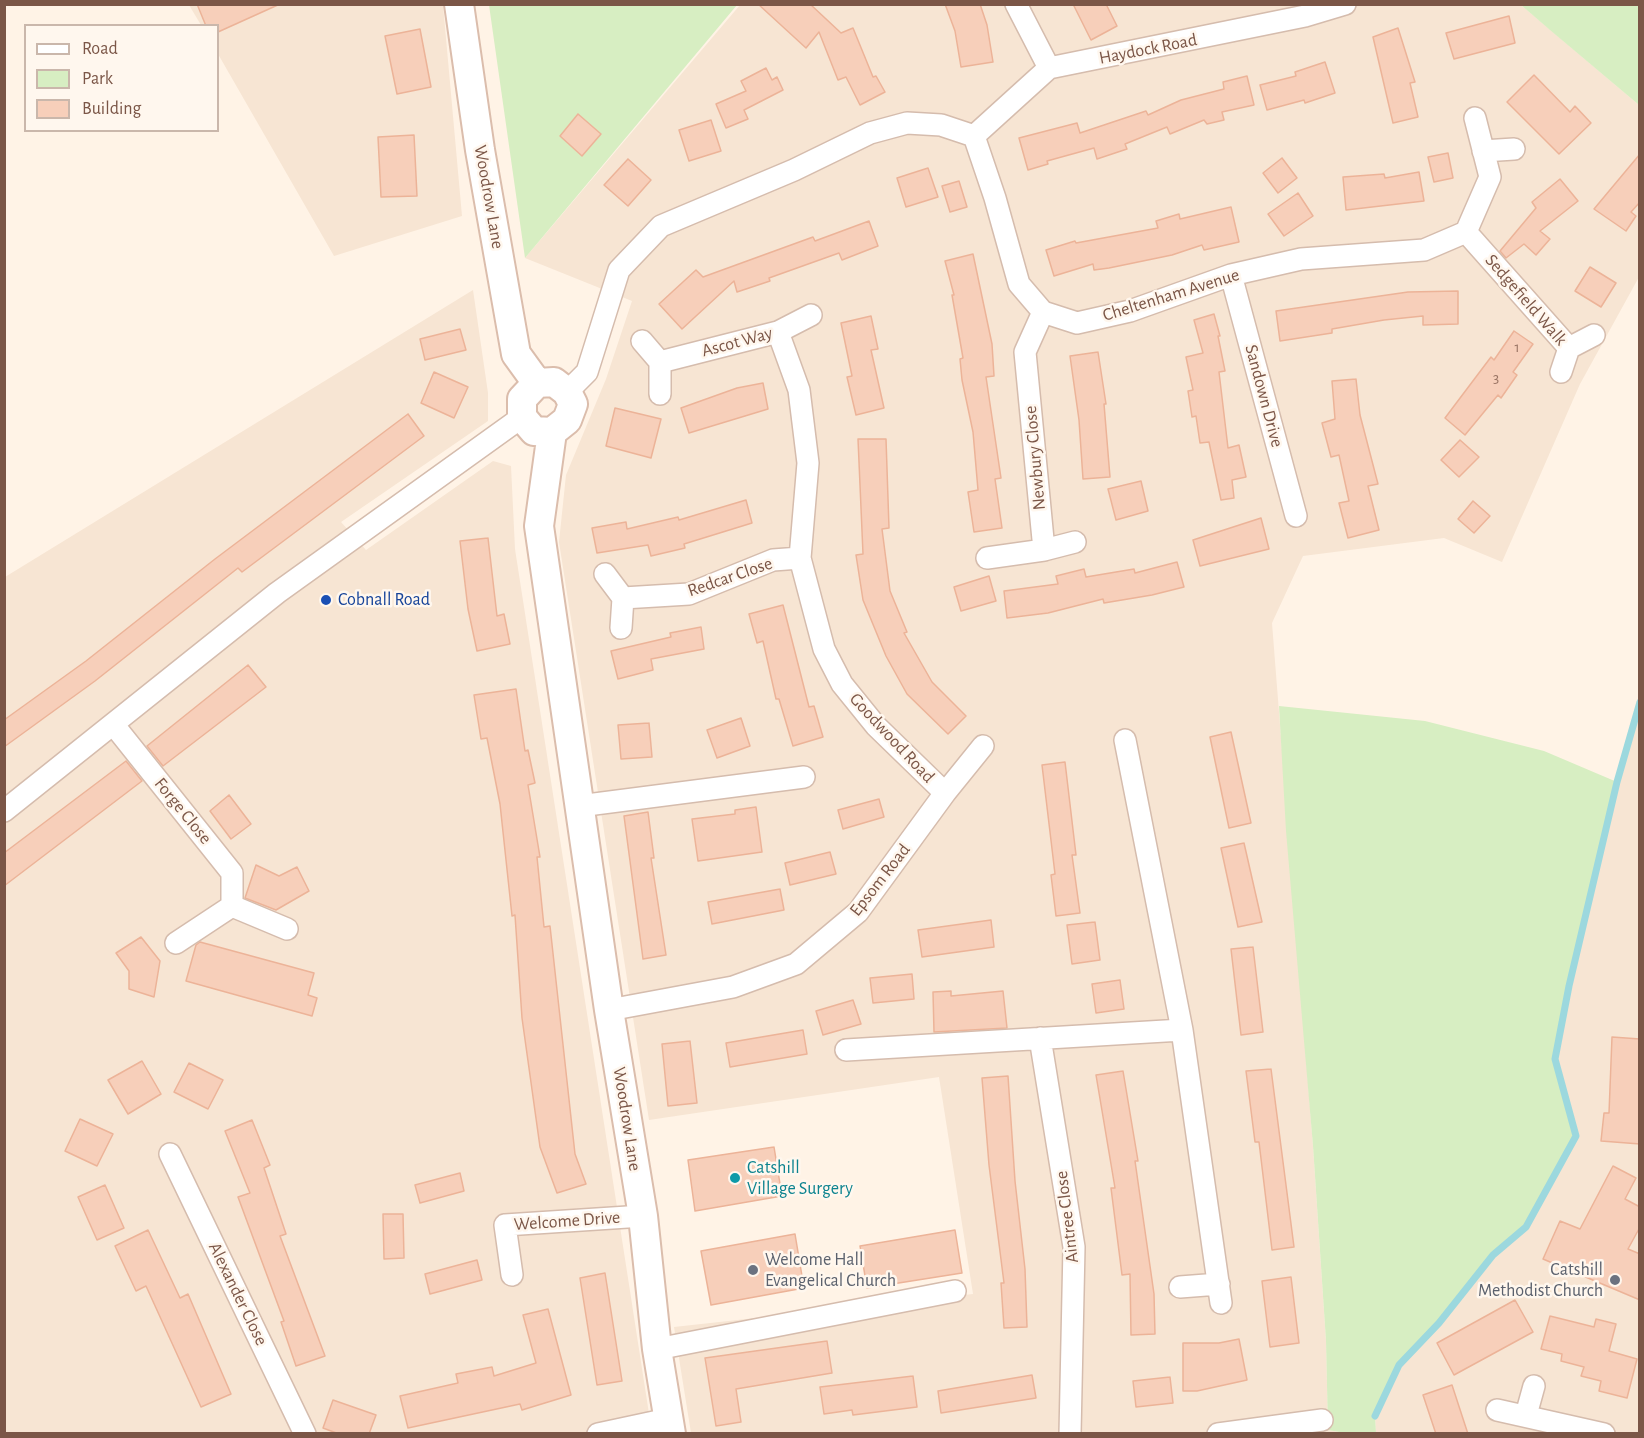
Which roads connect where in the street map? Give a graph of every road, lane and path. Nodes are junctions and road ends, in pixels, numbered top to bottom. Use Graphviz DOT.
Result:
graph roads {
  1 [pos="459,4"];
  2 [pos="1016,4"];
  3 [pos="1345,4"];
  4 [pos="1303,10"];
  5 [pos="1049,68"];
  6 [pos="1475,118"];
  7 [pos="974,136"];
  8 [pos="1514,149"];
  9 [pos="1483,150"];
  10 [pos="1466,232"];
  11 [pos="1231,275"];
  12 [pos="1043,312"];
  13 [pos="811,315"];
  14 [pos="778,332"];
  15 [pos="1594,335"];
  16 [pos="642,341"];
  17 [pos="1569,348"];
  18 [pos="660,362"];
  19 [pos="1561,372"];
  20 [pos="537,383"];
  21 [pos="567,392"];
  22 [pos="660,394"];
  23 [pos="522,417"];
  24 [pos="552,432"];
  25 [pos="1296,516"];
  26 [pos="1075,542"];
  27 [pos="1044,549"];
  28 [pos="800,558"];
  29 [pos="987,558"];
  30 [pos="605,574"];
  31 [pos="623,598"];
  32 [pos="621,628"];
  33 [pos="113,724"];
  34 [pos="1125,740"];
  35 [pos="983,746"];
  36 [pos="804,777"];
  37 [pos="945,793"];
  38 [pos="579,806"];
  39 [pos="4,811"];
  40 [pos="232,906"];
  41 [pos="287,929"];
  42 [pos="176,943"];
  43 [pos="609,1010"];
  44 [pos="1182,1030"];
  45 [pos="1040,1038"];
  46 [pos="846,1050"];
  47 [pos="170,1154"];
  48 [pos="642,1216"];
  49 [pos="512,1275"];
  50 [pos="1180,1287"];
  51 [pos="955,1291"];
  52 [pos="657,1349"];
  53 [pos="1534,1386"];
  54 [pos="1497,1410"];
  55 [pos="1526,1415"];
  56 [pos="1323,1420"];
  57 [pos="670,1426"];
  58 [pos="305,1434"];
  59 [pos="598,1434"];
  60 [pos="1070,1434"];
  61 [pos="1218,1434"];
  62 [pos="1604,1434"];
  1 -- 20 [label="street, Woodrow Lane"];
  2 -- 5 [label="street"];
  3 -- 4 [label="street, Haydock Road"];
  4 -- 5 [label="street, Haydock Road"];
  5 -- 7 [label="street"];
  6 -- 9 [label="street"];
  7 -- 12 [label="street"];
  7 -- 21 [label="street"];
  8 -- 9 [label="street"];
  9 -- 10 [label="street"];
  10 -- 11 [label="street, Cheltenham Avenue"];
  10 -- 17 [label="street, Sedgefield Walk"];
  11 -- 12 [label="street, Cheltenham Avenue"];
  11 -- 25 [label="street, Sandown Drive"];
  12 -- 27 [label="street, Newbury Close"];
  13 -- 14 [label="street, Ascot Way"];
  14 -- 18 [label="street, Ascot Way"];
  14 -- 28 [label="street, Goodwood Road"];
  15 -- 17 [label="street"];
  16 -- 18 [label="street"];
  17 -- 19 [label="street, Sedgefield Walk"];
  18 -- 22 [label="street"];
  20 -- 21 [label="street"];
  20 -- 23 [label="street"];
  21 -- 24 [label="street"];
  23 -- 24 [label="street"];
  23 -- 33 [label="street"];
  24 -- 38 [label="street, Woodrow Lane"];
  26 -- 27 [label="street"];
  27 -- 29 [label="street"];
  28 -- 31 [label="street, Redcar Close"];
  28 -- 37 [label="street, Goodwood Road"];
  30 -- 31 [label="street"];
  31 -- 32 [label="street"];
  33 -- 39 [label="street"];
  33 -- 40 [label="street, Forge Close"];
  34 -- 44 [label="street"];
  35 -- 37 [label="street, Epsom Road"];
  36 -- 38 [label="street"];
  37 -- 43 [label="street, Epsom Road"];
  38 -- 43 [label="street, Woodrow Lane"];
  40 -- 41 [label="street"];
  40 -- 42 [label="street"];
  43 -- 48 [label="street, Woodrow Lane"];
  44 -- 45 [label="street"];
  44 -- 50 [label="street"];
  45 -- 46 [label="street"];
  45 -- 60 [label="street, Aintree Close"];
  47 -- 58 [label="street, Alexander Close"];
  48 -- 49 [label="street, Welcome Drive"];
  48 -- 52 [label="street, Woodrow Lane"];
  51 -- 52 [label="street"];
  52 -- 57 [label="street, Woodrow Lane"];
  53 -- 55 [label="street"];
  54 -- 55 [label="street"];
  55 -- 62 [label="street"];
  56 -- 61 [label="street"];
  57 -- 59 [label="street"];
}
